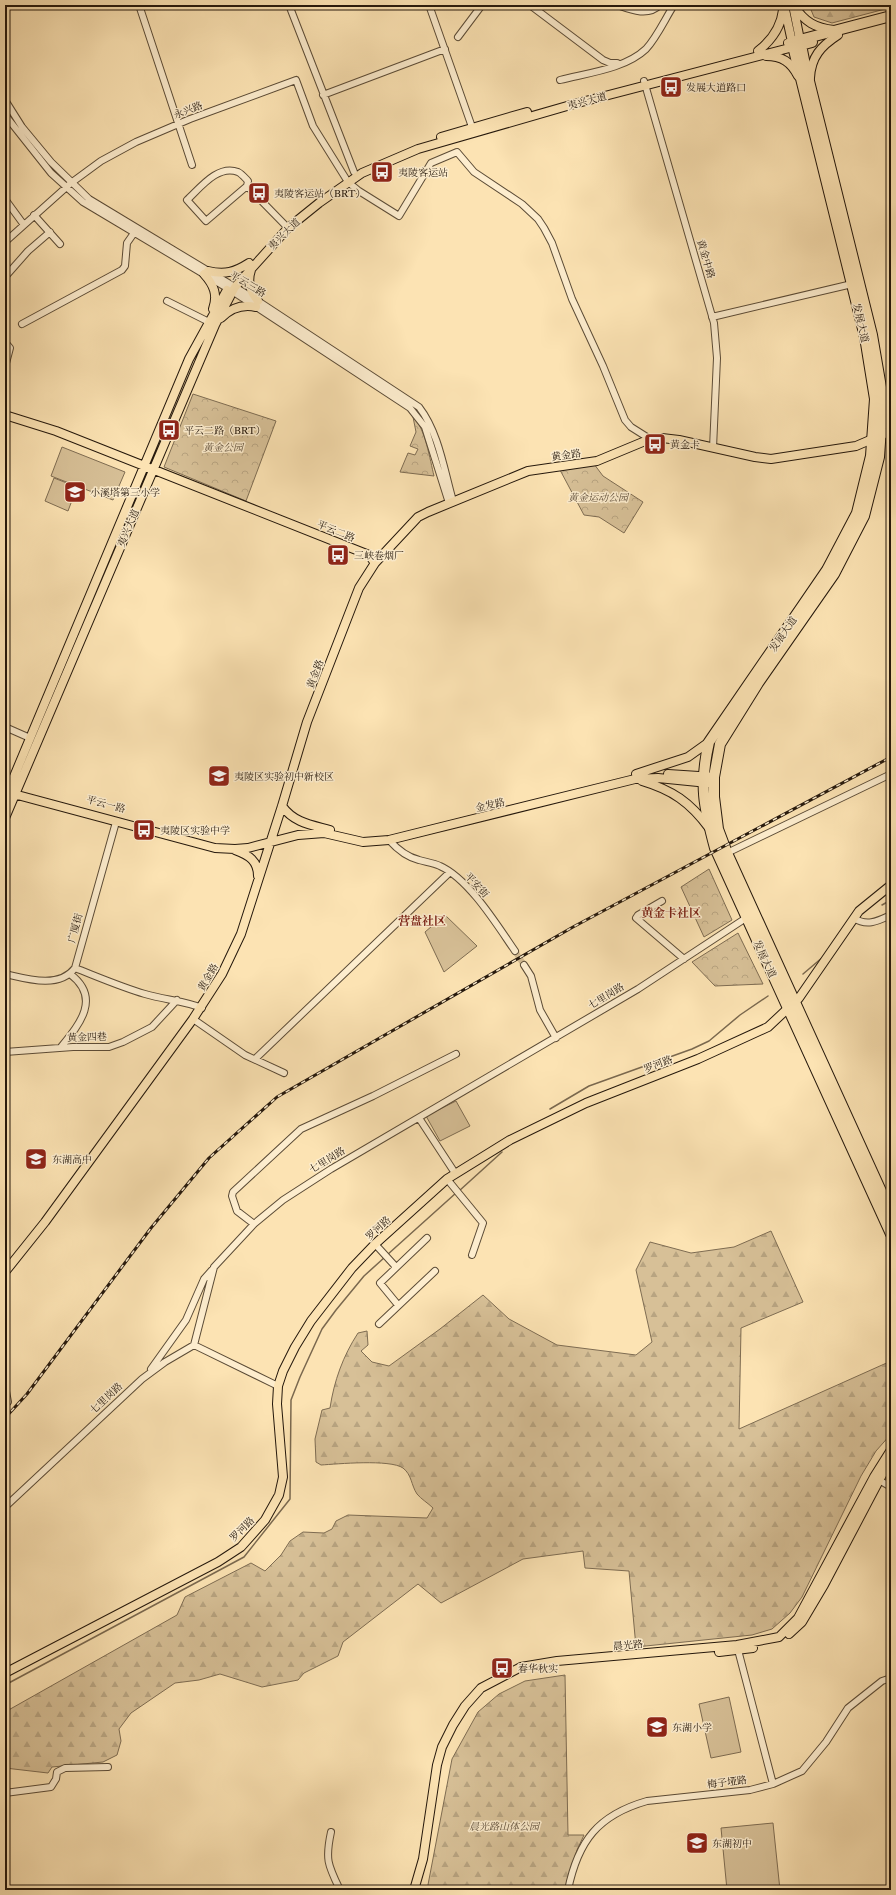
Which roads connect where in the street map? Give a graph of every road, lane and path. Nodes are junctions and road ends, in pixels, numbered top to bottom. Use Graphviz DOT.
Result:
graph roads {
  1 [pos="139,5"];
  2 [pos="289,5"];
  3 [pos="429,5"];
  4 [pos="482,5"];
  5 [pos="530,5"];
  6 [pos="617,5"];
  7 [pos="660,5"];
  8 [pos="784,5"];
  9 [pos="793,5"];
  10 [pos="677,6"];
  11 [pos="891,16"];
  12 [pos="891,21"];
  13 [pos="837,32"];
  14 [pos="458,37"];
  15 [pos="797,43"];
  16 [pos="445,49"];
  17 [pos="759,53"];
  18 [pos="620,63"];
  19 [pos="560,80"];
  20 [pos="645,83"];
  21 [pos="806,83"];
  22 [pos="323,96"];
  23 [pos="5,100"];
  24 [pos="5,116"];
  25 [pos="178,124"];
  26 [pos="472,127"];
  27 [pos="192,165"];
  28 [pos="354,172"];
  29 [pos="347,180"];
  30 [pos="71,183"];
  31 [pos="247,186"];
  32 [pos="66,188"];
  33 [pos="5,199"];
  34 [pos="34,215"];
  35 [pos="24,225"];
  36 [pos="286,226"];
  37 [pos="50,232"];
  38 [pos="134,233"];
  39 [pos="5,242"];
  40 [pos="60,244"];
  41 [pos="251,264"];
  42 [pos="206,273"];
  43 [pos="5,277"];
  44 [pos="852,284"];
  45 [pos="232,288"];
  46 [pos="167,301"];
  47 [pos="257,304"];
  48 [pos="712,317"];
  49 [pos="22,324"];
  50 [pos="212,324"];
  51 [pos="5,342"];
  52 [pos="5,364"];
  53 [pos="5,415"];
  54 [pos="5,420"];
  55 [pos="891,431"];
  56 [pos="648,438"];
  57 [pos="876,438"];
  58 [pos="713,447"];
  59 [pos="148,470"];
  60 [pos="450,500"];
  61 [pos="375,563"];
  62 [pos="5,727"];
  63 [pos="30,738"];
  64 [pos="709,742"];
  65 [pos="891,774"];
  66 [pos="635,776"];
  67 [pos="703,779"];
  68 [pos="714,780"];
  69 [pos="9,792"];
  70 [pos="282,806"];
  71 [pos="5,818"];
  72 [pos="116,822"];
  73 [pos="710,829"];
  74 [pos="330,830"];
  75 [pos="272,840"];
  76 [pos="389,840"];
  77 [pos="235,849"];
  78 [pos="727,853"];
  79 [pos="450,873"];
  80 [pos="258,882"];
  81 [pos="891,885"];
  82 [pos="662,901"];
  83 [pos="891,914"];
  84 [pos="746,918"];
  85 [pos="854,918"];
  86 [pos="515,951"];
  87 [pos="684,959"];
  88 [pos="524,964"];
  89 [pos="75,968"];
  90 [pos="5,974"];
  91 [pos="70,974"];
  92 [pos="177,1000"];
  93 [pos="791,1006"];
  94 [pos="202,1008"];
  95 [pos="193,1019"];
  96 [pos="556,1038"];
  97 [pos="61,1048"];
  98 [pos="5,1052"];
  99 [pos="456,1054"];
  100 [pos="254,1059"];
  101 [pos="284,1073"];
  102 [pos="419,1118"];
  103 [pos="455,1173"];
  104 [pos="447,1179"];
  105 [pos="891,1213"];
  106 [pos="254,1224"];
  107 [pos="891,1234"];
  108 [pos="428,1238"];
  109 [pos="375,1244"];
  110 [pos="472,1255"];
  111 [pos="214,1267"];
  112 [pos="396,1267"];
  113 [pos="435,1271"];
  114 [pos="5,1272"];
  115 [pos="398,1305"];
  116 [pos="379,1324"];
  117 [pos="194,1345"];
  118 [pos="142,1379"];
  119 [pos="5,1386"];
  120 [pos="278,1386"];
  121 [pos="5,1405"];
  122 [pos="891,1450"];
  123 [pos="891,1458"];
  124 [pos="877,1479"];
  125 [pos="891,1487"];
  126 [pos="5,1507"];
  127 [pos="738,1648"];
  128 [pos="5,1674"];
  129 [pos="891,1678"];
  130 [pos="108,1767"];
  131 [pos="772,1784"];
  132 [pos="5,1793"];
  133 [pos="331,1832"];
  134 [pos="340,1890"];
  135 [pos="414,1890"];
  136 [pos="418,1890"];
  137 [pos="568,1890"];
  1 -- 25 [label="street"];
  2 -- 22 [label="street"];
  3 -- 16 [label="street"];
  4 -- 14 [label="street"];
  5 -- 18 [label="street"];
  6 -- 7 [label="street"];
  8 -- 15 [label="main road, 发展大道"];
  8 -- 17 [label="main road"];
  9 -- 13 [label="main road"];
  9 -- 15 [label="main road, 发展大道"];
  10 -- 18 [label="street"];
  11 -- 13 [label="highway, 夷兴大道"];
  12 -- 13 [label="highway, 夷兴大道"];
  13 -- 15 [label="highway, 夷兴大道"];
  13 -- 21 [label="main road"];
  15 -- 17 [label="main road, 夷兴大道"];
  15 -- 21 [label="highway, 发展大道"];
  16 -- 22 [label="street"];
  16 -- 26 [label="street"];
  17 -- 20 [label="main road, 夷兴大道"];
  17 -- 21 [label="main road"];
  18 -- 19 [label="street"];
  20 -- 26 [label="main road, 夷兴大道"];
  20 -- 29 [label="main road, 夷兴大道"];
  20 -- 48 [label="street, 黄金中路"];
  21 -- 44 [label="highway, 发展大道"];
  21 -- 57 [label="highway, 发展大道"];
  22 -- 28 [label="street"];
  23 -- 30 [label="street, 平云三路"];
  24 -- 32 [label="street, 平云三路"];
  25 -- 27 [label="street"];
  25 -- 29 [label="street, 永兴路"];
  25 -- 30 [label="street, 永兴路"];
  26 -- 28 [label="main road, 夷兴大道"];
  28 -- 29 [label="main road, 夷兴大道"];
  29 -- 36 [label="main road, 夷兴大道"];
  29 -- 56 [label="street"];
  30 -- 32 [label="street, 永兴路"];
  30 -- 42 [label="street, 平云三路"];
  31 -- 31 [label="street"];
  31 -- 36 [label="street"];
  32 -- 34 [label="street, 永兴路"];
  32 -- 38 [label="street, 平云三路"];
  33 -- 35 [label="street"];
  34 -- 35 [label="street, 永兴路"];
  34 -- 37 [label="street"];
  35 -- 39 [label="street, 永兴路"];
  36 -- 41 [label="main road, 夷兴大道"];
  37 -- 40 [label="street"];
  37 -- 43 [label="street"];
  38 -- 42 [label="street, 平云三路"];
  38 -- 49 [label="street"];
  41 -- 42 [label="main road"];
  41 -- 45 [label="main road, 夷兴大道"];
  41 -- 47 [label="main road"];
  42 -- 45 [label="street, 平云三路"];
  42 -- 50 [label="main road"];
  44 -- 48 [label="street"];
  44 -- 57 [label="highway, 发展大道"];
  45 -- 47 [label="street, 平云三路"];
  45 -- 50 [label="main road, 夷兴大道"];
  46 -- 50 [label="street"];
  47 -- 50 [label="main road"];
  47 -- 60 [label="street, 平云三路"];
  48 -- 58 [label="street, 黄金中路"];
  50 -- 59 [label="main road, 夷兴大道"];
  51 -- 52 [label="street"];
  53 -- 59 [label="main road, 平云二路"];
  54 -- 59 [label="main road, 平云二路"];
  55 -- 57 [label="main road, 黄金路"];
  56 -- 58 [label="main road, 黄金路"];
  56 -- 60 [label="main road, 黄金路"];
  57 -- 58 [label="main road, 黄金路"];
  57 -- 64 [label="highway, 发展大道"];
  57 -- 68 [label="highway, 发展大道"];
  59 -- 61 [label="main road, 平云二路"];
  59 -- 63 [label="main road, 夷兴大道"];
  59 -- 69 [label="main road, 夷兴大道"];
  60 -- 61 [label="main road, 黄金路"];
  61 -- 70 [label="main road, 黄金路"];
  62 -- 63 [label="street"];
  63 -- 69 [label="main road, 夷兴大道"];
  64 -- 66 [label="main road"];
  64 -- 67 [label="highway, 发展大道"];
  65 -- 78 [label="street"];
  66 -- 67 [label="main road, 金发路"];
  66 -- 73 [label="main road"];
  66 -- 74 [label="main road, 金发路"];
  66 -- 76 [label="main road, 金发路"];
  67 -- 68 [label="main road, 金发路"];
  67 -- 73 [label="highway, 发展大道"];
  68 -- 78 [label="highway, 发展大道"];
  69 -- 71 [label="main road, 夷兴大道"];
  69 -- 72 [label="main road, 平云一路"];
  69 -- 75 [label="main road, 平云一路"];
  70 -- 74 [label="main road"];
  70 -- 75 [label="main road, 黄金路"];
  72 -- 77 [label="main road, 平云一路"];
  72 -- 89 [label="street, 广厦街"];
  73 -- 84 [label="highway, 发展大道"];
  74 -- 75 [label="main road, 金发路"];
  75 -- 76 [label="main road, 金发路"];
  75 -- 77 [label="main road, 平云一路"];
  75 -- 80 [label="main road, 黄金路"];
  76 -- 79 [label="street, 平安街"];
  77 -- 80 [label="main road"];
  78 -- 93 [label="highway, 发展大道"];
  79 -- 86 [label="street, 平安街"];
  79 -- 100 [label="street"];
  80 -- 94 [label="main road, 黄金路"];
  81 -- 85 [label="main road, 罗河路"];
  82 -- 87 [label="street"];
  83 -- 85 [label="street"];
  84 -- 87 [label="street, 七里岗路"];
  84 -- 93 [label="highway, 发展大道"];
  85 -- 93 [label="main road, 罗河路"];
  87 -- 96 [label="street, 七里岗路"];
  88 -- 96 [label="street"];
  89 -- 91 [label="street, 广厦街"];
  89 -- 92 [label="street"];
  90 -- 91 [label="street"];
  91 -- 97 [label="street"];
  92 -- 94 [label="street"];
  92 -- 97 [label="street, 黄金四巷"];
  93 -- 103 [label="main road, 罗河路"];
  93 -- 105 [label="highway, 发展大道"];
  93 -- 107 [label="highway, 发展大道"];
  94 -- 95 [label="main road, 黄金路"];
  95 -- 100 [label="street"];
  95 -- 114 [label="main road, 黄金路"];
  96 -- 102 [label="street, 七里岗路"];
  97 -- 98 [label="street, 黄金四巷"];
  99 -- 106 [label="street"];
  100 -- 101 [label="street"];
  102 -- 103 [label="street"];
  102 -- 106 [label="street, 七里岗路"];
  103 -- 104 [label="main road, 罗河路"];
  104 -- 109 [label="main road, 罗河路"];
  104 -- 110 [label="street"];
  106 -- 111 [label="street, 七里岗路"];
  108 -- 112 [label="street"];
  109 -- 112 [label="street"];
  109 -- 120 [label="main road, 罗河路"];
  111 -- 117 [label="street, 七里岗路"];
  111 -- 118 [label="street"];
  112 -- 115 [label="street"];
  113 -- 115 [label="street"];
  115 -- 116 [label="street"];
  117 -- 118 [label="street, 七里岗路"];
  117 -- 120 [label="street"];
  118 -- 126 [label="street, 七里岗路"];
  119 -- 121 [label="street"];
  120 -- 128 [label="main road, 罗河路"];
  122 -- 124 [label="main road, 晨光路"];
  123 -- 124 [label="main road, 晨光路"];
  124 -- 125 [label="street"];
  124 -- 127 [label="main road, 晨光路"];
  127 -- 131 [label="street"];
  127 -- 135 [label="main road, 晨光路"];
  127 -- 136 [label="main road, 晨光路"];
  129 -- 131 [label="street, 梅子垭路"];
  130 -- 132 [label="street"];
  131 -- 137 [label="street, 梅子垭路"];
  133 -- 134 [label="street"];
}
